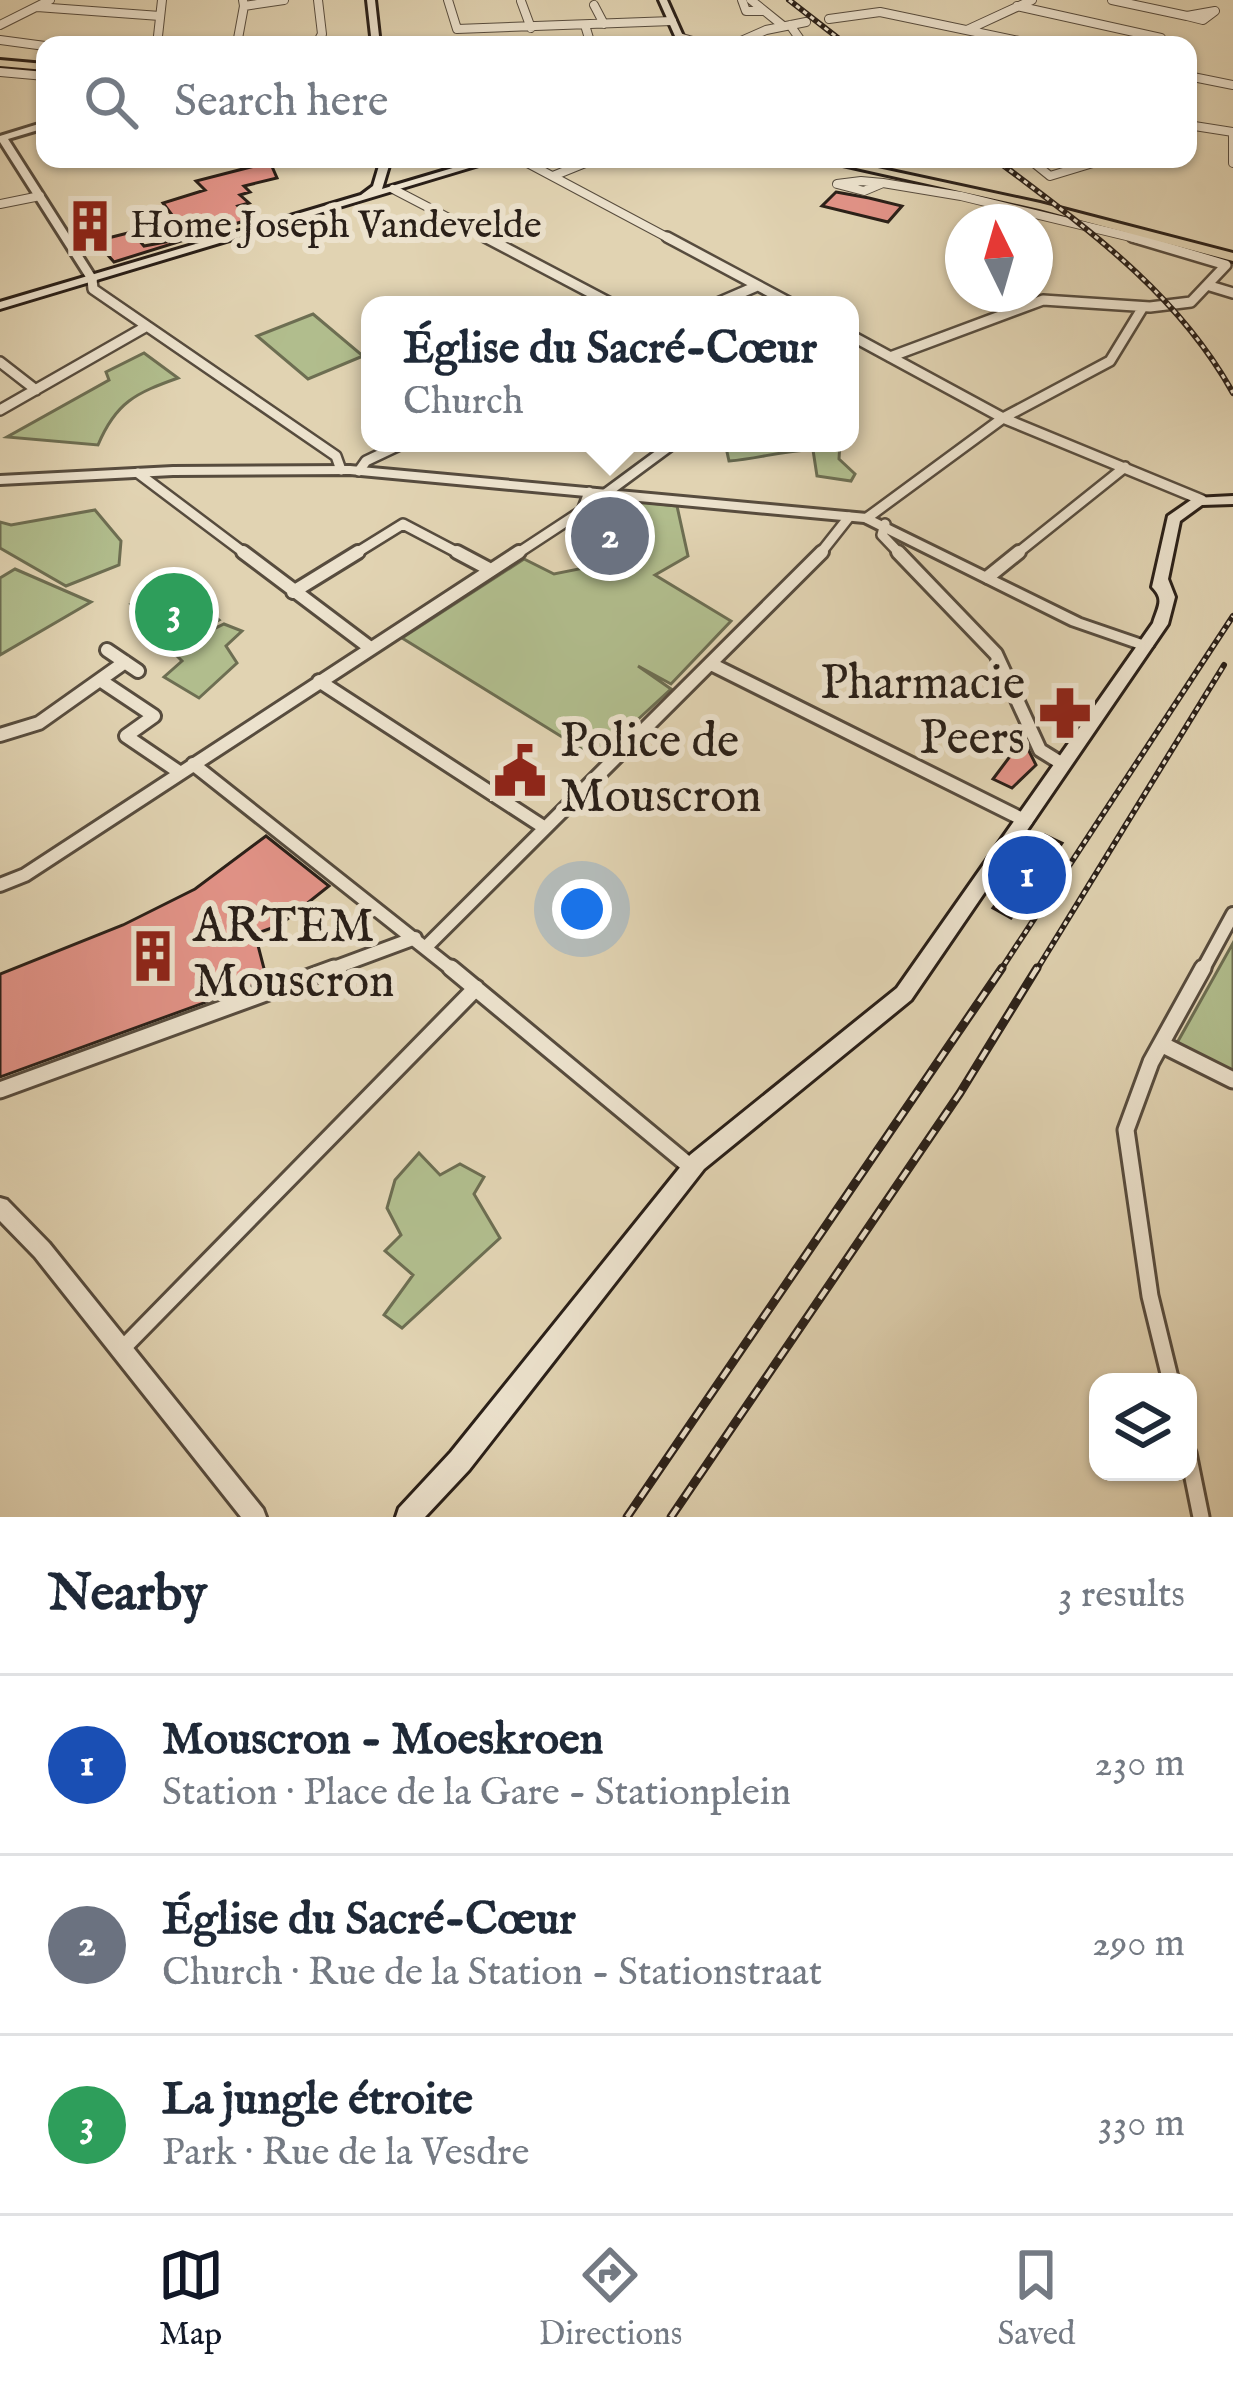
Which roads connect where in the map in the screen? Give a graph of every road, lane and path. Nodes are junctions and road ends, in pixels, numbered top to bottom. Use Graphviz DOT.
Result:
graph roads {
  1 [pos="50,0"];
  2 [pos="162,0"];
  3 [pos="284,0"];
  4 [pos="318,0"];
  5 [pos="371,0"];
  6 [pos="448,0"];
  7 [pos="663,0"];
  8 [pos="742,0"];
  9 [pos="751,0"];
  10 [pos="863,0"];
  11 [pos="1031,0"];
  12 [pos="1112,0"];
  13 [pos="521,1"];
  14 [pos="256,2"];
  15 [pos="244,3"];
  16 [pos="594,4"];
  17 [pos="1017,6"];
  18 [pos="37,7"];
  19 [pos="765,11"];
  20 [pos="880,12"];
  21 [pos="160,16"];
  22 [pos="1184,16"];
  23 [pos="830,19"];
  24 [pos="672,21"];
  25 [pos="806,22"];
  26 [pos="604,24"];
  27 [pos="0,25"];
  28 [pos="786,25"];
  29 [pos="585,26"];
  30 [pos="531,28"];
  31 [pos="966,30"];
  32 [pos="158,36"];
  33 [pos="238,36"];
  34 [pos="321,36"];
  35 [pos="375,36"];
  36 [pos="588,36"];
  37 [pos="679,36"];
  38 [pos="756,36"];
  39 [pos="796,36"];
  40 [pos="995,36"];
  41 [pos="1153,36"];
  42 [pos="0,40"];
  43 [pos="36,45"];
  44 [pos="0,65"];
  45 [pos="36,69"];
  46 [pos="1197,78"];
  47 [pos="1233,86"];
  48 [pos="1197,126"];
  49 [pos="36,127"];
  50 [pos="1233,133"];
  51 [pos="1,137"];
  52 [pos="1232,149"];
  53 [pos="1233,163"];
  54 [pos="386,168"];
  55 [pos="461,168"];
  56 [pos="537,168"];
  57 [pos="573,168"];
  58 [pos="865,168"];
  59 [pos="903,168"];
  60 [pos="1040,168"];
  61 [pos="1076,168"];
  62 [pos="553,176"];
  63 [pos="886,182"];
  64 [pos="387,188"];
  65 [pos="40,196"];
  66 [pos="0,204"];
  67 [pos="1233,253"];
  68 [pos="92,279"];
  69 [pos="758,286"];
  70 [pos="1210,286"];
  71 [pos="1233,293"];
  72 [pos="597,296"];
  73 [pos="734,296"];
  74 [pos="777,296"];
  75 [pos="1118,304"];
  76 [pos="0,306"];
  77 [pos="1143,307"];
  78 [pos="1131,318"];
  79 [pos="147,326"];
  80 [pos="859,341"];
  81 [pos="890,357"];
  82 [pos="0,362"];
  83 [pos="36,390"];
  84 [pos="0,410"];
  85 [pos="1004,418"];
  86 [pos="385,452"];
  87 [pos="662,452"];
  88 [pos="1125,466"];
  89 [pos="341,470"];
  90 [pos="359,471"];
  91 [pos="138,472"];
  92 [pos="0,480"];
  93 [pos="589,492"];
  94 [pos="605,494"];
  95 [pos="1202,500"];
  96 [pos="1233,500"];
  97 [pos="849,517"];
  98 [pos="867,518"];
  99 [pos="885,524"];
  100 [pos="489,569"];
  101 [pos="988,577"];
  102 [pos="293,592"];
  103 [pos="1141,644"];
  104 [pos="369,647"];
  105 [pos="107,650"];
  106 [pos="125,662"];
  107 [pos="711,664"];
  108 [pos="138,671"];
  109 [pos="100,680"];
  110 [pos="319,681"];
  111 [pos="0,735"];
  112 [pos="1061,763"];
  113 [pos="186,768"];
  114 [pos="1026,821"];
  115 [pos="545,828"];
  116 [pos="0,885"];
  117 [pos="1233,914"];
  118 [pos="420,942"];
  119 [pos="476,988"];
  120 [pos="1161,1044"];
  121 [pos="1233,1080"];
  122 [pos="0,1090"];
  123 [pos="692,1168"];
  124 [pos="0,1207"];
  125 [pos="121,1350"];
  126 [pos="1169,1373"];
  127 [pos="1194,1481"];
  128 [pos="255,1517"];
  129 [pos="408,1517"];
  130 [pos="1202,1517"];
  1 -- 18 [label="street"];
  2 -- 21 [label="street"];
  3 -- 14 [label="street"];
  4 -- 34 [label="street"];
  5 -- 35 [label="main road"];
  6 -- 30 [label="street"];
  7 -- 24 [label="main road"];
  8 -- 19 [label="street"];
  9 -- 19 [label="street"];
  10 -- 20 [label="street"];
  11 -- 17 [label="street"];
  12 -- 22 [label="street"];
  13 -- 30 [label="street"];
  14 -- 15 [label="street"];
  15 -- 33 [label="street"];
  16 -- 26 [label="street"];
  17 -- 31 [label="street"];
  17 -- 41 [label="street"];
  18 -- 21 [label="street"];
  18 -- 27 [label="street"];
  19 -- 28 [label="street"];
  20 -- 23 [label="street"];
  20 -- 31 [label="street"];
  21 -- 32 [label="street"];
  24 -- 26 [label="street"];
  24 -- 37 [label="main road"];
  25 -- 28 [label="street"];
  26 -- 29 [label="street"];
  28 -- 38 [label="street"];
  28 -- 39 [label="street"];
  29 -- 30 [label="street"];
  29 -- 36 [label="street"];
  31 -- 40 [label="street"];
  42 -- 43 [label="street"];
  44 -- 45 [label="highway"];
  46 -- 47 [label="street"];
  48 -- 50 [label="street"];
  49 -- 51 [label="street"];
  50 -- 52 [label="street"];
  51 -- 65 [label="street"];
  52 -- 53 [label="street"];
  54 -- 64 [label="main road"];
  55 -- 64 [label="main road"];
  56 -- 62 [label="street"];
  57 -- 62 [label="street"];
  58 -- 67 [label="highway"];
  59 -- 67 [label="highway"];
  60 -- 61 [label="street"];
  62 -- 69 [label="street"];
  63 -- 63 [label="street"];
  63 -- 70 [label="street"];
  64 -- 68 [label="main road"];
  64 -- 72 [label="street"];
  65 -- 66 [label="street"];
  65 -- 68 [label="street"];
  68 -- 76 [label="main road"];
  68 -- 79 [label="street"];
  69 -- 73 [label="street"];
  69 -- 74 [label="street"];
  70 -- 71 [label="street"];
  70 -- 77 [label="street"];
  75 -- 77 [label="street"];
  75 -- 78 [label="street"];
  75 -- 81 [label="street"];
  77 -- 78 [label="street"];
  78 -- 85 [label="street"];
  79 -- 83 [label="street"];
  79 -- 89 [label="street"];
  80 -- 81 [label="street"];
  81 -- 85 [label="street"];
  82 -- 83 [label="street"];
  83 -- 84 [label="street"];
  85 -- 88 [label="street"];
  85 -- 98 [label="street"];
  86 -- 90 [label="street"];
  87 -- 94 [label="street"];
  88 -- 95 [label="street"];
  88 -- 101 [label="street"];
  89 -- 90 [label="street"];
  89 -- 91 [label="street"];
  90 -- 93 [label="street"];
  91 -- 92 [label="street"];
  91 -- 102 [label="street"];
  93 -- 94 [label="street"];
  93 -- 100 [label="street"];
  94 -- 97 [label="street"];
  95 -- 96 [label="main road"];
  95 -- 103 [label="main road"];
  97 -- 98 [label="street"];
  97 -- 107 [label="street"];
  98 -- 99 [label="street"];
  99 -- 101 [label="street"];
  99 -- 112 [label="street"];
  100 -- 102 [label="street"];
  100 -- 104 [label="street"];
  101 -- 103 [label="street"];
  102 -- 104 [label="street"];
  103 -- 112 [label="main road"];
  104 -- 110 [label="street"];
  105 -- 106 [label="street"];
  106 -- 108 [label="street"];
  106 -- 109 [label="street"];
  107 -- 114 [label="street"];
  107 -- 115 [label="street"];
  109 -- 111 [label="street"];
  109 -- 113 [label="street"];
  110 -- 113 [label="street"];
  110 -- 115 [label="street"];
  112 -- 114 [label="main road"];
  113 -- 116 [label="street"];
  113 -- 118 [label="street"];
  114 -- 123 [label="main road"];
  115 -- 118 [label="street"];
  117 -- 120 [label="street"];
  118 -- 119 [label="street"];
  118 -- 122 [label="street"];
  119 -- 123 [label="street"];
  119 -- 125 [label="street"];
  120 -- 121 [label="street"];
  120 -- 126 [label="street"];
  123 -- 129 [label="main road"];
  124 -- 125 [label="street"];
  125 -- 128 [label="street"];
  127 -- 130 [label="street"];
}
